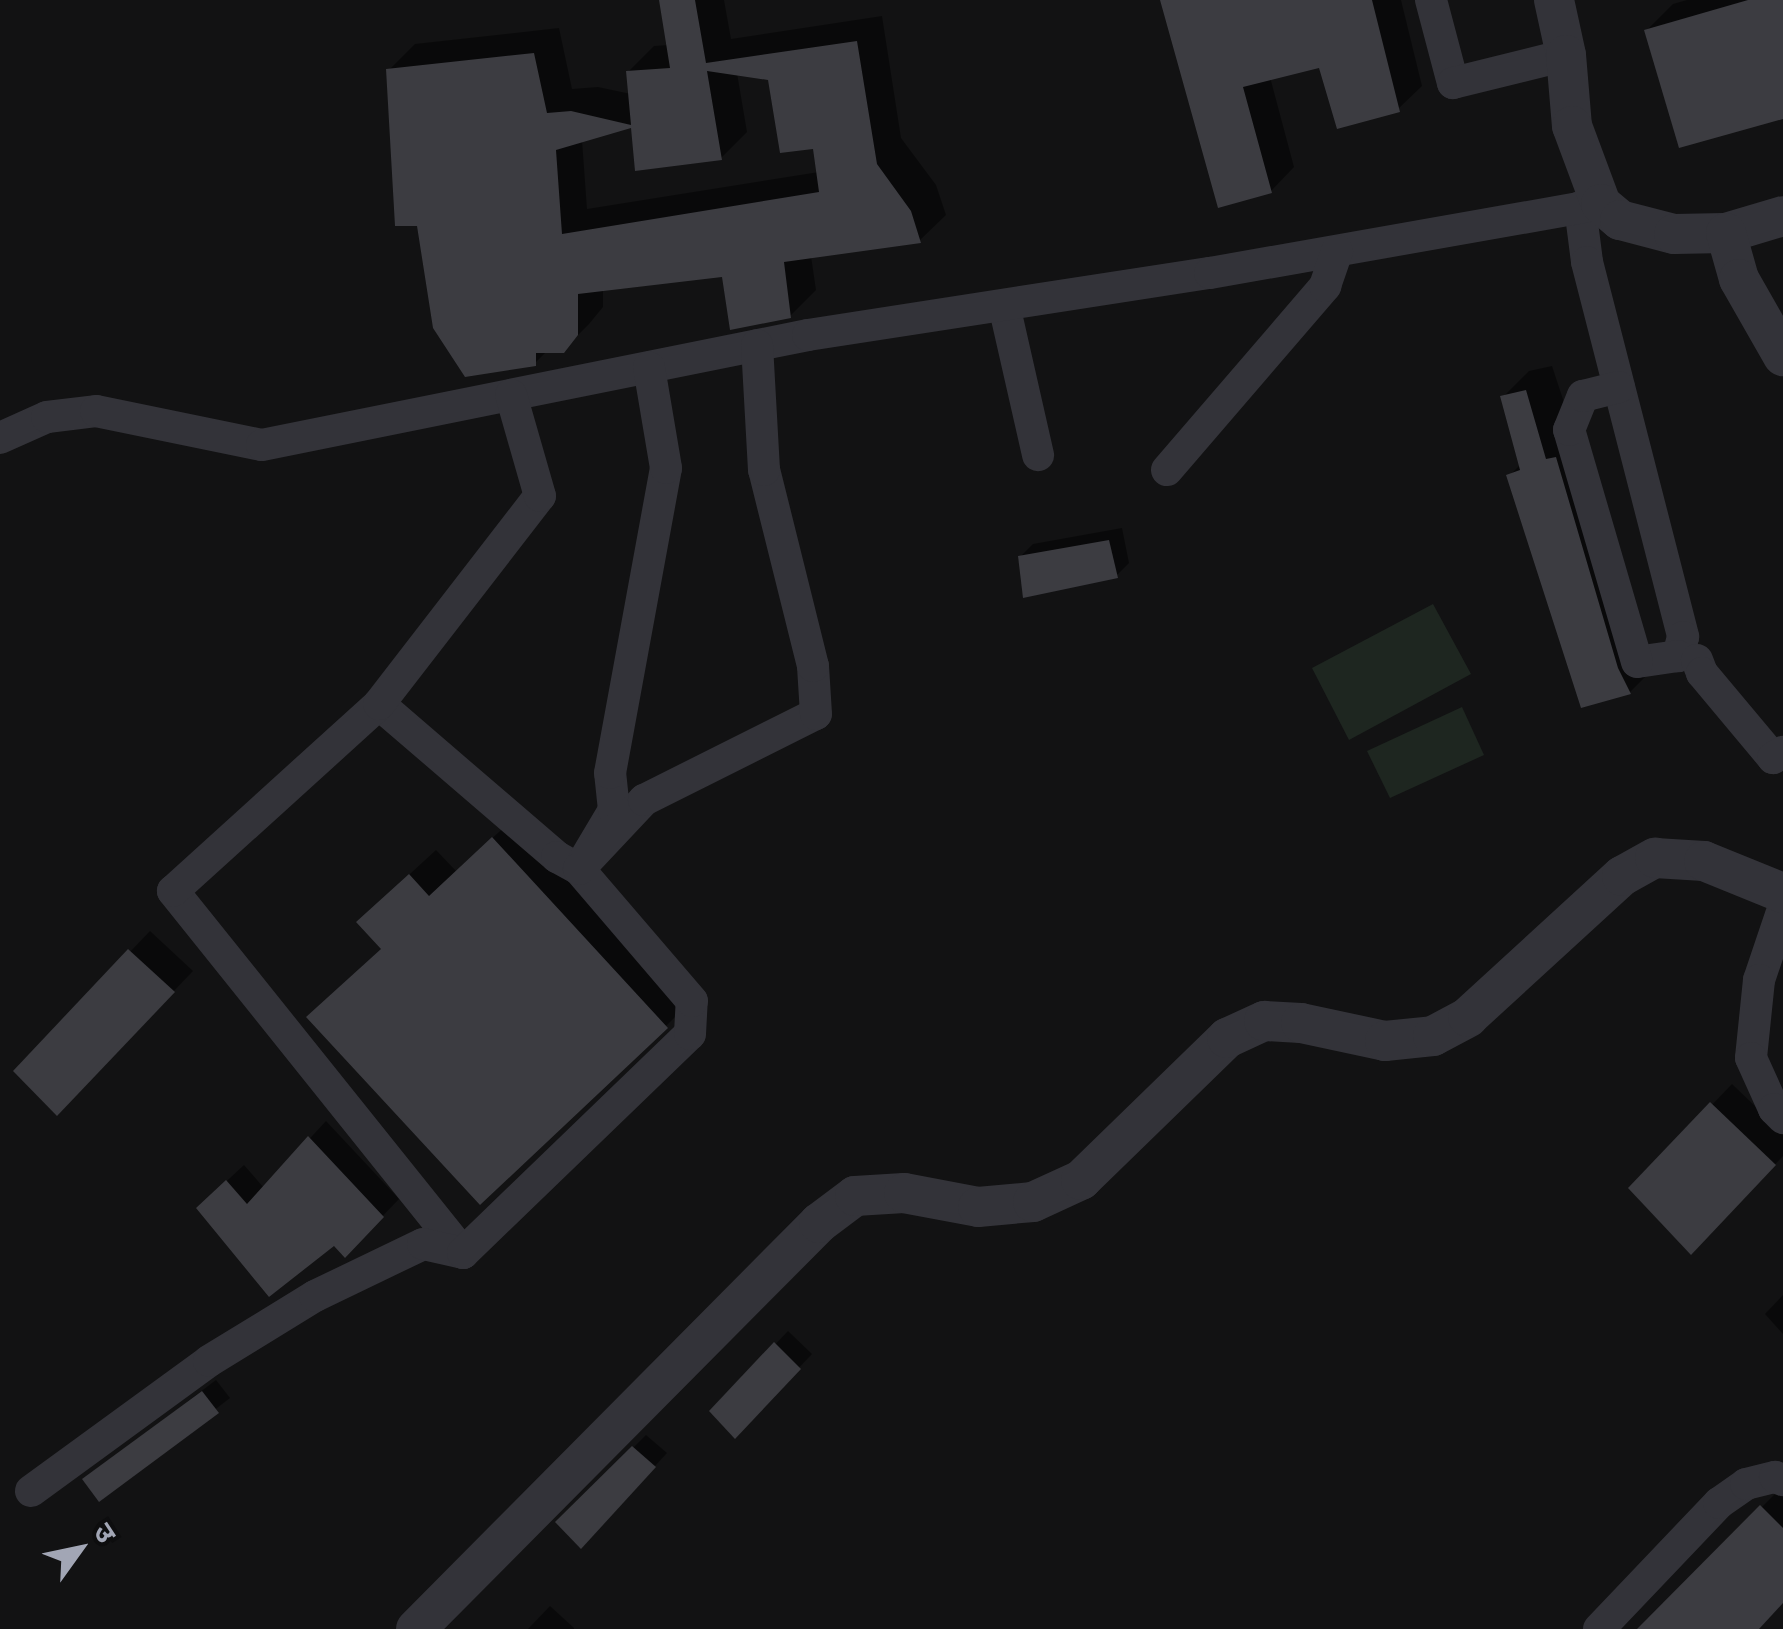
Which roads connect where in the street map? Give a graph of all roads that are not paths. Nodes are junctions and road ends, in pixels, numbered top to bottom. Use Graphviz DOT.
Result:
graph roads {
  1 [pos="1431,0"];
  2 [pos="1554,0"];
  3 [pos="1566,55"];
  4 [pos="1590,206"];
  5 [pos="1783,216"];
  6 [pos="1726,232"];
  7 [pos="1337,251"];
  8 [pos="1004,305"];
  9 [pos="757,345"];
  10 [pos="1783,356"];
  11 [pos="649,367"];
  12 [pos="1619,386"];
  13 [pos="511,395"];
  14 [pos="0,438"];
  15 [pos="1038,455"];
  16 [pos="1167,470"];
  17 [pos="1697,660"];
  18 [pos="379,704"];
  19 [pos="1783,752"];
  20 [pos="578,869"];
  21 [pos="1783,894"];
  22 [pos="1783,909"];
  23 [pos="1783,1118"];
  24 [pos="464,1253"];
  25 [pos="1783,1480"];
  26 [pos="31,1491"];
  27 [pos="416,1629"];
  28 [pos="1599,1629"];
  1 -- 3 [label="street"];
  2 -- 3 [label="street"];
  3 -- 4 [label="street"];
  4 -- 6 [label="street"];
  4 -- 7 [label="street"];
  4 -- 12 [label="street"];
  5 -- 6 [label="street"];
  6 -- 10 [label="street"];
  7 -- 8 [label="street"];
  7 -- 16 [label="street"];
  8 -- 9 [label="street"];
  8 -- 15 [label="street"];
  9 -- 11 [label="street"];
  9 -- 20 [label="street"];
  11 -- 13 [label="street"];
  11 -- 20 [label="street"];
  12 -- 12 [label="street"];
  13 -- 14 [label="street"];
  13 -- 18 [label="street"];
  17 -- 19 [label="street"];
  18 -- 20 [label="street"];
  18 -- 24 [label="street"];
  20 -- 24 [label="street"];
  21 -- 27 [label="street"];
  22 -- 23 [label="street"];
  24 -- 26 [label="street"];
  25 -- 28 [label="street"];
}
